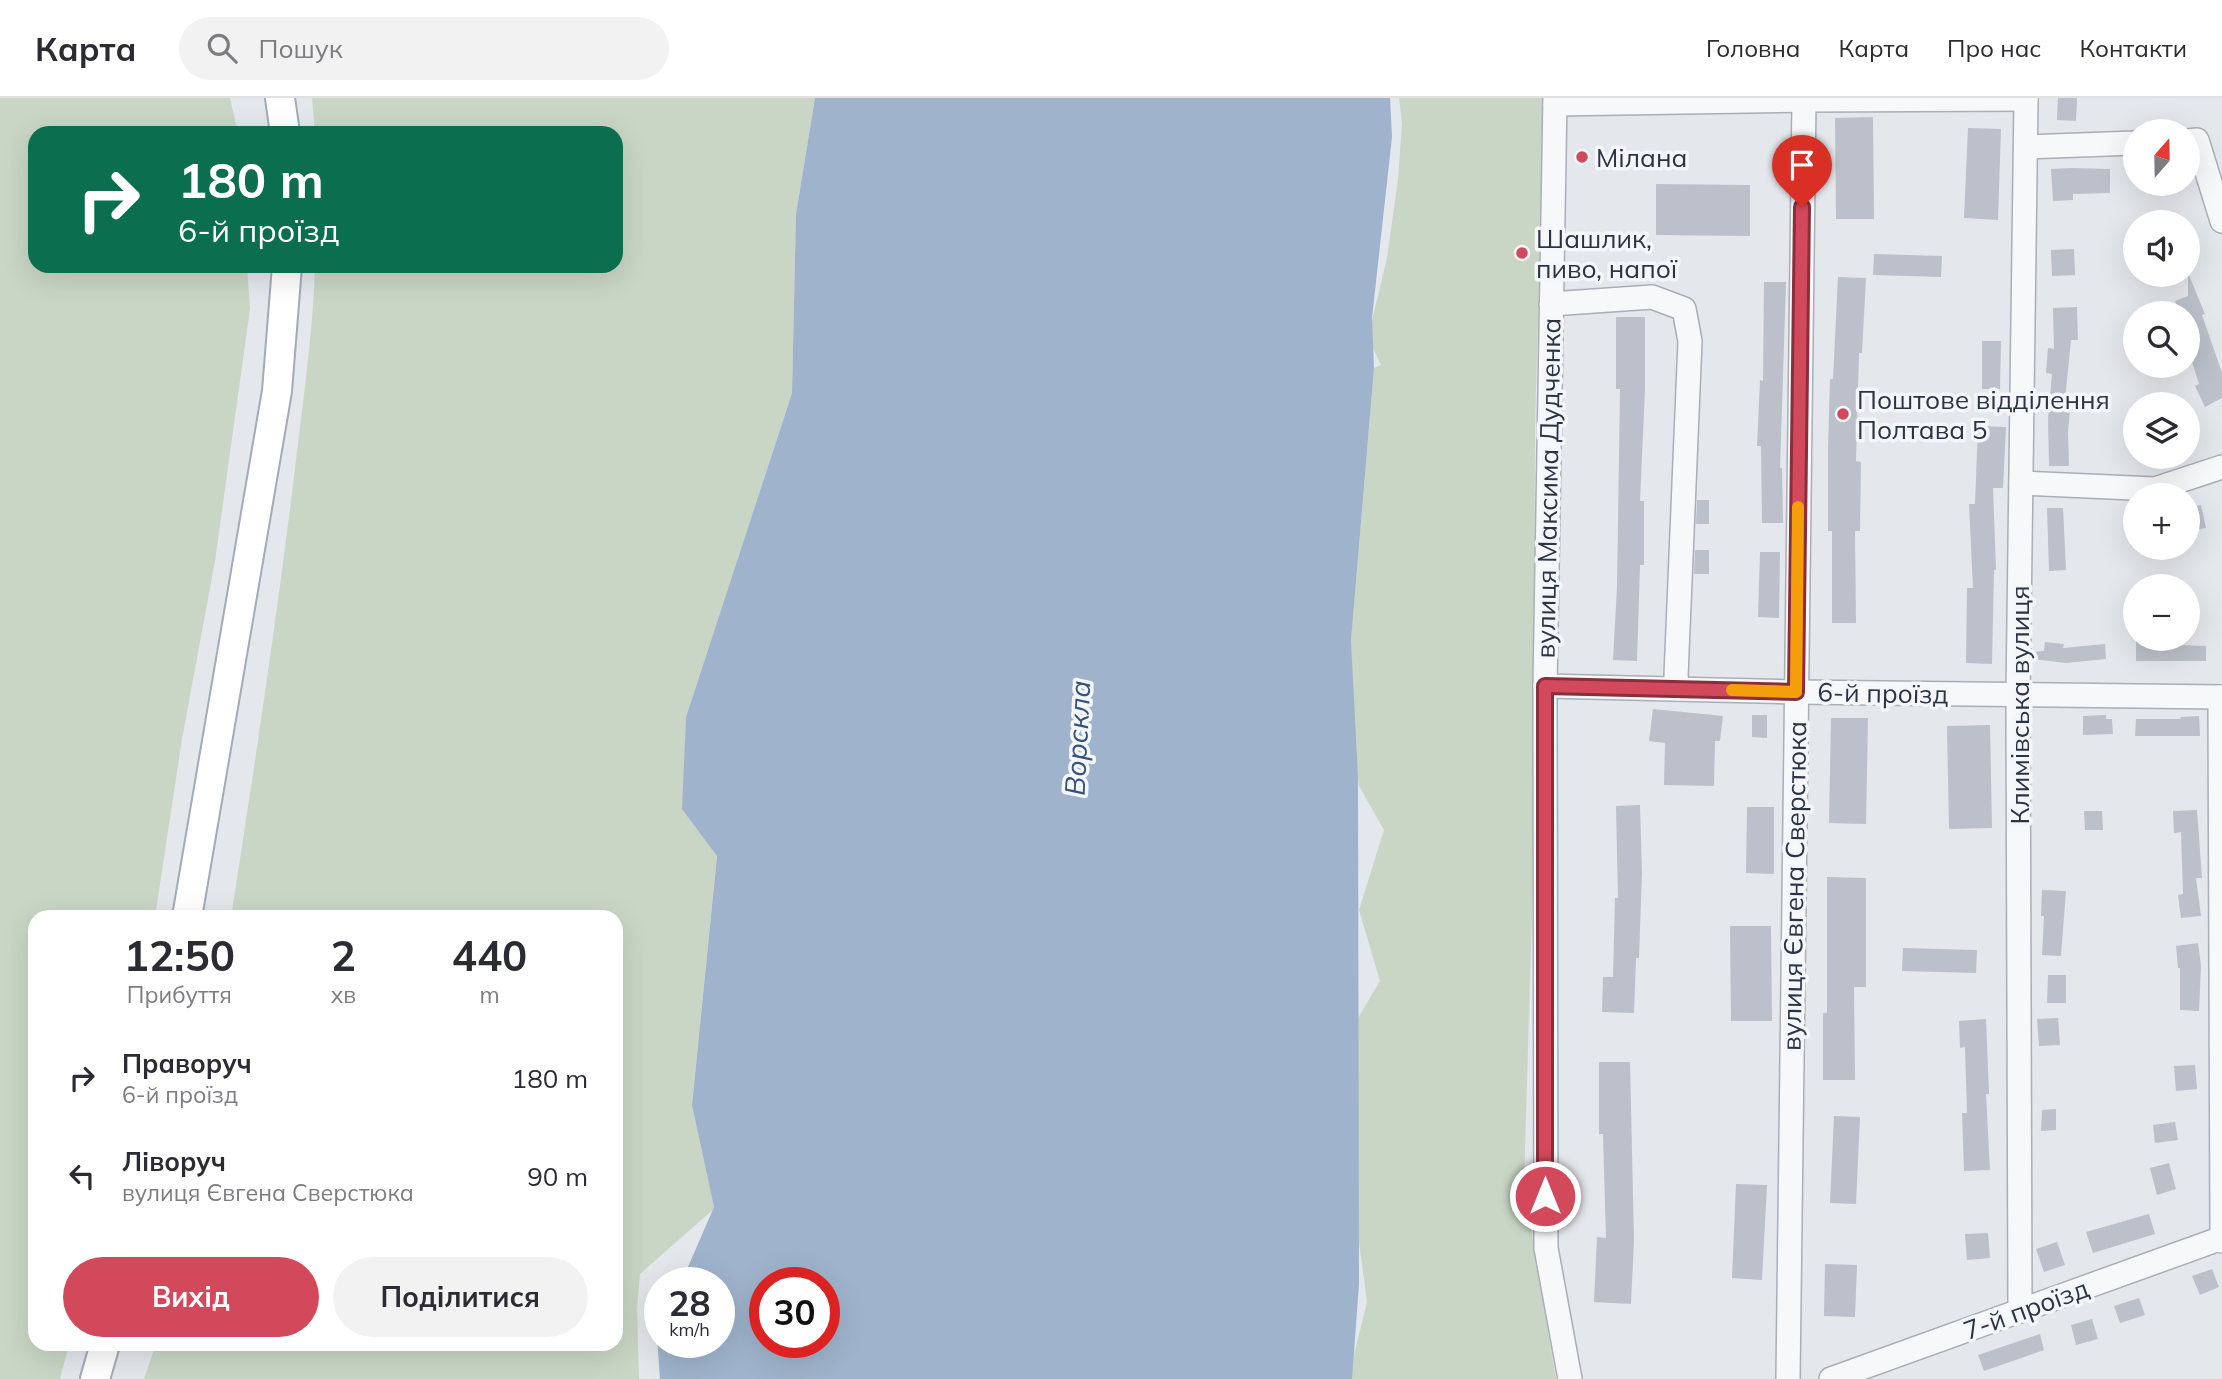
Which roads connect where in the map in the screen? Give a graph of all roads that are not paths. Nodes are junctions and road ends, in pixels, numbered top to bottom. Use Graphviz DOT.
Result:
graph roads {
  1 [pos="280,98"];
  2 [pos="2026,98"];
  3 [pos="1804,100"];
  4 [pos="1555,101"];
  5 [pos="284,126"];
  6 [pos="2123,143"];
  7 [pos="2026,147"];
  8 [pos="2200,150"];
  9 [pos="2222,221"];
  10 [pos="286,273"];
  11 [pos="1551,304"];
  12 [pos="2222,467"];
  13 [pos="2021,483"];
  14 [pos="1545,686"];
  15 [pos="1678,689"];
  16 [pos="1796,692"];
  17 [pos="2018,695"];
  18 [pos="2221,697"];
  19 [pos="188,910"];
  20 [pos="2222,1239"];
  21 [pos="2020,1311"];
  22 [pos="103,1351"];
  23 [pos="95,1379"];
  24 [pos="1570,1379"];
  25 [pos="1788,1379"];
  26 [pos="1831,1379"];
  1 -- 5 [label="main road"];
  2 -- 3 [label="street"];
  2 -- 7 [label="street, Климівська вулиця"];
  3 -- 4 [label="street"];
  3 -- 16 [label="street, вулиця Євгена Сверстюка"];
  4 -- 11 [label="street, вулиця Максима Дудченка"];
  6 -- 7 [label="street"];
  7 -- 13 [label="street, Климівська вулиця"];
  8 -- 9 [label="street"];
  10 -- 19 [label="main road"];
  11 -- 14 [label="street, вулиця Максима Дудченка"];
  11 -- 15 [label="street"];
  12 -- 13 [label="street"];
  13 -- 17 [label="street, Климівська вулиця"];
  14 -- 15 [label="street, 6-й проїзд"];
  14 -- 24 [label="street, вулиця Максима Дудченка"];
  15 -- 16 [label="street, 6-й проїзд"];
  16 -- 17 [label="street, 6-й проїзд"];
  16 -- 25 [label="street, вулиця Євгена Сверстюка"];
  17 -- 18 [label="street, 6-й проїзд"];
  17 -- 21 [label="street, Климівська вулиця"];
  18 -- 20 [label="street"];
  20 -- 21 [label="street, 7-й проїзд"];
  21 -- 26 [label="street, 7-й проїзд"];
  22 -- 23 [label="main road"];
}
